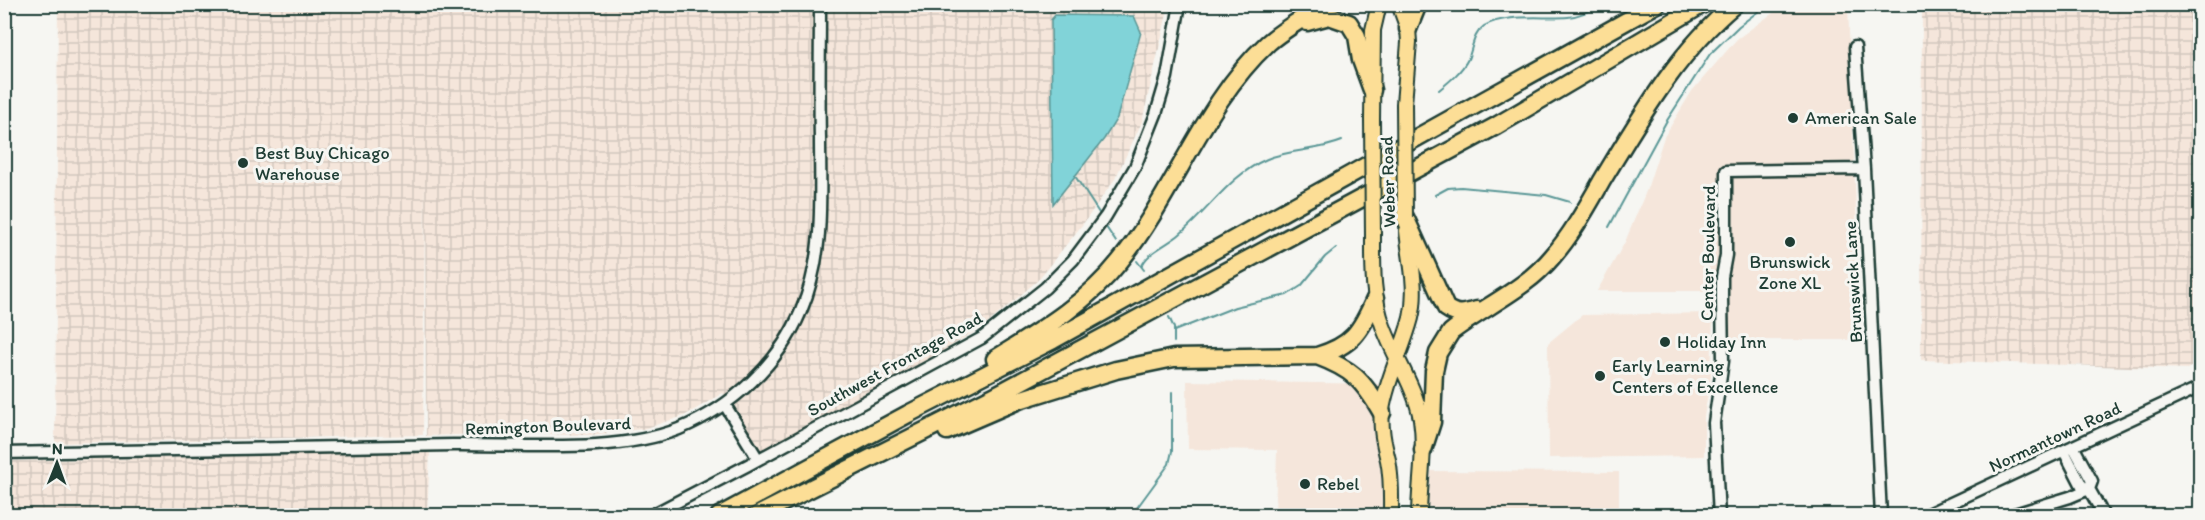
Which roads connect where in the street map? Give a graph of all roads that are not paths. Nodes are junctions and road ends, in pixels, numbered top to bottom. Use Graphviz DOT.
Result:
graph roads {
  1 [pos="820,4"];
  2 [pos="1180,4"];
  3 [pos="1325,4"];
  4 [pos="1379,4"];
  5 [pos="1399,4"];
  6 [pos="1418,4"];
  7 [pos="1657,4"];
  8 [pos="1703,4"];
  9 [pos="1735,4"];
  10 [pos="1291,28"];
  11 [pos="1408,29"];
  12 [pos="1855,47"];
  13 [pos="1372,90"];
  14 [pos="1864,169"];
  15 [pos="1405,217"];
  16 [pos="1375,298"];
  17 [pos="1486,308"];
  18 [pos="1317,356"];
  19 [pos="1397,358"];
  20 [pos="2200,387"];
  21 [pos="724,405"];
  22 [pos="1382,413"];
  23 [pos="908,414"];
  24 [pos="2068,449"];
  25 [pos="1423,450"];
  26 [pos="4,453"];
  27 [pos="758,459"];
  28 [pos="2089,489"];
  29 [pos="763,511"];
  30 [pos="650,516"];
  31 [pos="719,516"];
  32 [pos="1391,516"];
  33 [pos="1419,516"];
  34 [pos="1719,516"];
  35 [pos="1881,516"];
  36 [pos="1923,516"];
  37 [pos="2008,516"];
  38 [pos="2104,516"];
  1 -- 21 [label="street, Remington Boulevard"];
  2 -- 27 [label="street, Southwest Frontage Road"];
  3 -- 10 [label="highway"];
  4 -- 13 [label="main road, Weber Road"];
  5 -- 11 [label="main road, Weber Road"];
  6 -- 11 [label="highway"];
  7 -- 23 [label="highway"];
  8 -- 29 [label="highway"];
  9 -- 17 [label="highway"];
  10 -- 13 [label="highway"];
  10 -- 23 [label="highway"];
  11 -- 15 [label="main road, Weber Road, bridge"];
  12 -- 14 [label="street, Brunswick Lane"];
  13 -- 16 [label="main road, Weber Road, bridge"];
  14 -- 34 [label="street, Center Boulevard"];
  14 -- 35 [label="street, Brunswick Lane"];
  15 -- 17 [label="highway"];
  15 -- 19 [label="main road, Weber Road"];
  16 -- 18 [label="highway"];
  16 -- 19 [label="main road, Weber Road"];
  17 -- 25 [label="highway"];
  18 -- 22 [label="highway"];
  18 -- 29 [label="highway"];
  19 -- 22 [label="main road, Weber Road"];
  19 -- 25 [label="main road, Weber Road"];
  20 -- 24 [label="street, Normantown Road"];
  21 -- 26 [label="street, Remington Boulevard"];
  21 -- 27 [label="street"];
  22 -- 32 [label="main road, Weber Road"];
  23 -- 31 [label="highway"];
  24 -- 28 [label="street"];
  24 -- 36 [label="street, Normantown Road"];
  25 -- 33 [label="main road, Weber Road"];
  27 -- 30 [label="street, Southwest Frontage Road"];
  28 -- 37 [label="street"];
  28 -- 38 [label="street"];
}
